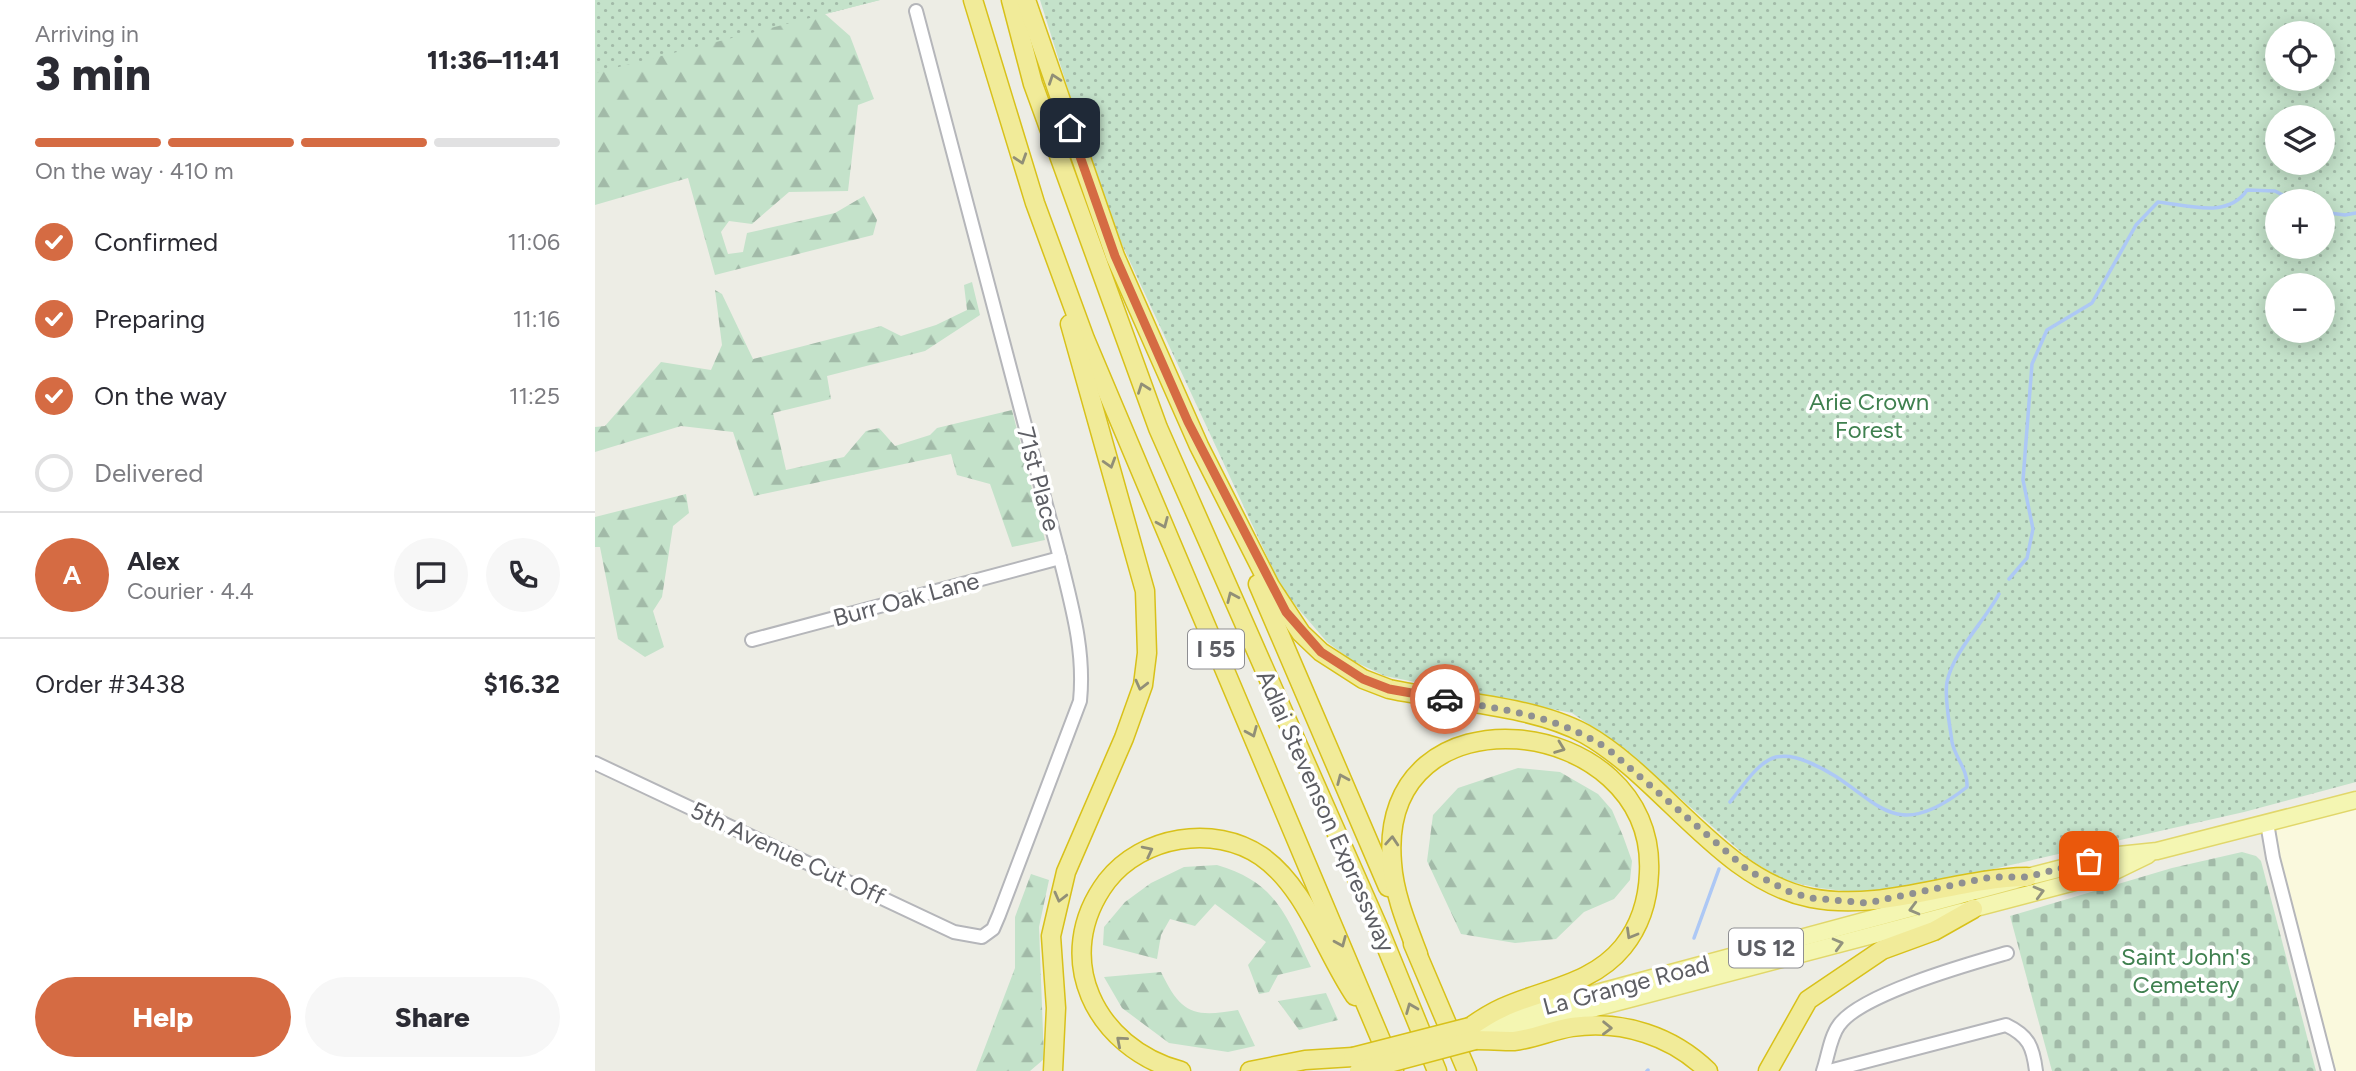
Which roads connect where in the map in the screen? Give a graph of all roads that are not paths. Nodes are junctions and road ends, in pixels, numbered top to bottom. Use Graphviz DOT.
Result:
graph roads {
  1 [pos="973,0"];
  2 [pos="1011,0"];
  3 [pos="1026,0"];
  4 [pos="916,11"];
  5 [pos="1061,279"];
  6 [pos="1199,446"];
  7 [pos="1060,558"];
  8 [pos="752,640"];
  9 [pos="595,763"];
  10 [pos="2356,800"];
  11 [pos="2267,823"];
  12 [pos="2157,851"];
  13 [pos="2027,877"];
  14 [pos="1973,909"];
  15 [pos="982,937"];
  16 [pos="2007,953"];
  17 [pos="1417,954"];
  18 [pos="1373,1017"];
  19 [pos="1508,1024"];
  20 [pos="1473,1033"];
  21 [pos="1304,1066"];
  22 [pos="1357,1067"];
  23 [pos="1053,1071"];
  24 [pos="1181,1071"];
  25 [pos="1250,1071"];
  26 [pos="1394,1071"];
  27 [pos="1437,1071"];
  28 [pos="1467,1071"];
  29 [pos="1708,1071"];
  30 [pos="1768,1071"];
  31 [pos="1823,1071"];
  32 [pos="1829,1071"];
  33 [pos="2036,1071"];
  34 [pos="2328,1071"];
  1 -- 5 [label="highway, Adlai Stevenson Expressway / I 55, one-way"];
  27 -- 2 [label="highway, Adlai Stevenson Expressway / I 55, one-way"];
  6 -- 3 [label="highway, one-way"];
  4 -- 7 [label="street, 71st Place"];
  5 -- 18 [label="highway, Adlai Stevenson Expressway / I 55, one-way"];
  5 -- 23 [label="highway, one-way"];
  6 -- 13 [label="highway"];
  17 -- 6 [label="highway, one-way"];
  7 -- 8 [label="street, Burr Oak Lane"];
  7 -- 15 [label="street, 71st Place"];
  9 -- 15 [label="street, 5th Avenue Cut Off"];
  10 -- 11 [label="main road, US 12"];
  11 -- 12 [label="main road, La Grange Road / US 12"];
  11 -- 34 [label="street"];
  12 -- 13 [label="main road, La Grange Road / US 12"];
  14 -- 12 [label="main road, La Grange Road / US 12, one-way"];
  13 -- 19 [label="main road, La Grange Road / US 12, one-way"];
  19 -- 14 [label="main road, La Grange Road / US 12, one-way"];
  14 -- 30 [label="highway"];
  16 -- 31 [label="street"];
  17 -- 19 [label="highway, one-way"];
  17 -- 28 [label="highway"];
  24 -- 18 [label="highway, one-way"];
  18 -- 26 [label="highway, Adlai Stevenson Expressway / I 55"];
  19 -- 20 [label="highway"];
  19 -- 20 [label="highway"];
  19 -- 29 [label="highway, one-way"];
  20 -- 22 [label="highway, bridge"];
  21 -- 22 [label="highway"];
  21 -- 25 [label="highway"];
  32 -- 33 [label="street"];
}
